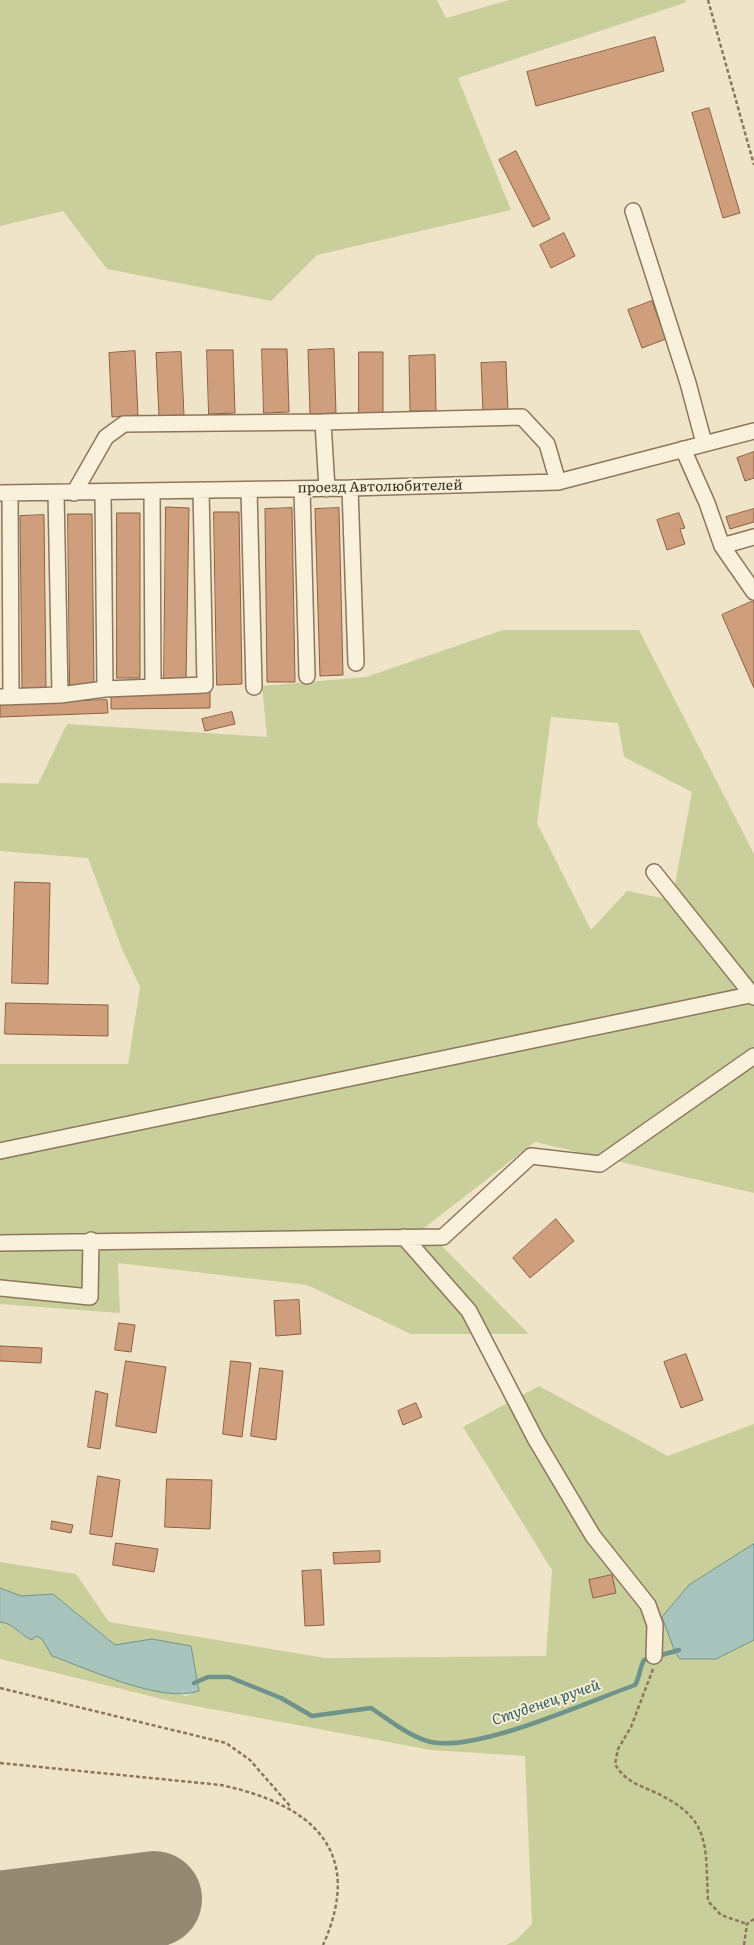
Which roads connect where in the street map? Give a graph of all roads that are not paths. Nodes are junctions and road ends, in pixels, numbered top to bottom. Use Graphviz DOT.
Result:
graph roads {
  1 [pos="633,211"];
  2 [pos="323,422"];
  3 [pos="754,431"];
  4 [pos="704,443"];
  5 [pos="683,448"];
  6 [pos="558,482"];
  7 [pos="327,488"];
  8 [pos="350,488"];
  9 [pos="302,489"];
  10 [pos="201,490"];
  11 [pos="249,490"];
  12 [pos="152,491"];
  13 [pos="74,492"];
  14 [pos="103,492"];
  15 [pos="5,493"];
  16 [pos="56,493"];
  17 [pos="754,537"];
  18 [pos="722,546"];
  19 [pos="754,592"];
  20 [pos="356,663"];
  21 [pos="307,676"];
  22 [pos="153,686"];
  23 [pos="254,686"];
  24 [pos="105,689"];
  25 [pos="60,696"];
  26 [pos="6,697"];
  27 [pos="654,872"];
  28 [pos="753,995"];
  29 [pos="754,1056"];
  30 [pos="0,1151"];
  31 [pos="404,1237"];
  32 [pos="91,1240"];
  33 [pos="0,1243"];
  34 [pos="0,1288"];
  35 [pos="654,1656"];
  1 -- 4 [label="street"];
  2 -- 6 [label="street"];
  2 -- 7 [label="street"];
  2 -- 13 [label="street"];
  3 -- 4 [label="street, проезд Автолюбителей"];
  4 -- 5 [label="street, проезд Автолюбителей"];
  5 -- 6 [label="street, проезд Автолюбителей"];
  5 -- 18 [label="street"];
  6 -- 8 [label="street, проезд Автолюбителей"];
  7 -- 8 [label="street, проезд Автолюбителей"];
  7 -- 9 [label="street, проезд Автолюбителей"];
  8 -- 20 [label="street"];
  9 -- 11 [label="street, проезд Автолюбителей"];
  9 -- 21 [label="street"];
  10 -- 11 [label="street, проезд Автолюбителей"];
  10 -- 12 [label="street, проезд Автолюбителей"];
  10 -- 22 [label="street"];
  11 -- 23 [label="street"];
  12 -- 14 [label="street, проезд Автолюбителей"];
  12 -- 22 [label="street"];
  13 -- 14 [label="street, проезд Автолюбителей"];
  13 -- 16 [label="street, проезд Автолюбителей"];
  14 -- 24 [label="street"];
  15 -- 16 [label="street, проезд Автолюбителей"];
  15 -- 26 [label="street"];
  16 -- 25 [label="street"];
  17 -- 18 [label="street"];
  18 -- 19 [label="street"];
  22 -- 24 [label="street"];
  24 -- 25 [label="street"];
  25 -- 26 [label="street"];
  27 -- 28 [label="street"];
  28 -- 30 [label="street"];
  29 -- 31 [label="street"];
  31 -- 32 [label="street"];
  31 -- 35 [label="street"];
  32 -- 33 [label="street"];
  32 -- 34 [label="street"];
}
